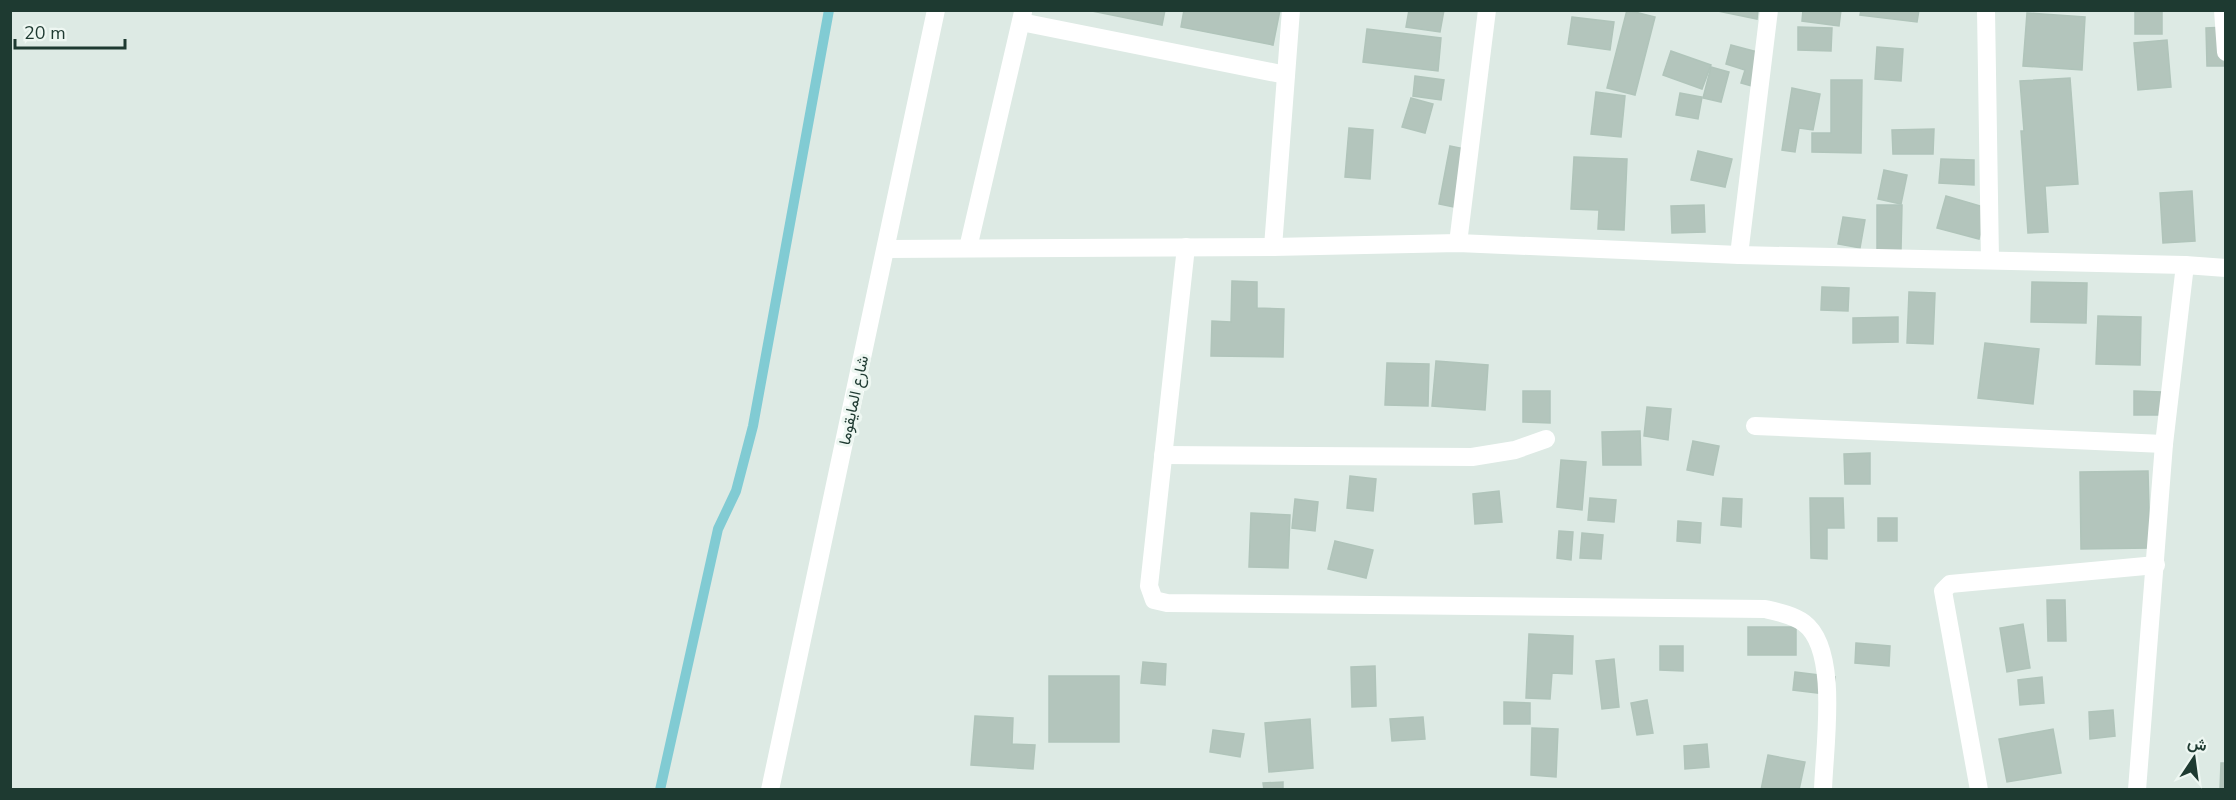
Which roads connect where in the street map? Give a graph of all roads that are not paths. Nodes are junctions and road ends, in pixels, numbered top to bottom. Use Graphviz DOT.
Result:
graph roads {
  1 [pos="936,10"];
  2 [pos="1291,10"];
  3 [pos="1487,10"];
  4 [pos="1769,10"];
  5 [pos="1986,10"];
  6 [pos="2223,10"];
  7 [pos="1022,16"];
  8 [pos="2226,52"];
  9 [pos="1286,75"];
  10 [pos="1458,243"];
  11 [pos="1186,247"];
  12 [pos="1273,247"];
  13 [pos="968,248"];
  14 [pos="885,249"];
  15 [pos="1739,255"];
  16 [pos="1990,260"];
  17 [pos="2185,265"];
  18 [pos="2226,268"];
  19 [pos="1755,426"];
  20 [pos="1546,439"];
  21 [pos="2164,444"];
  22 [pos="1163,455"];
  23 [pos="2156,565"];
  24 [pos="770,789"];
  25 [pos="1823,789"];
  26 [pos="1979,789"];
  27 [pos="2138,789"];
  1 -- 14 [label="street, شارع المايقوما"];
  2 -- 9 [label="street"];
  3 -- 10 [label="street"];
  4 -- 15 [label="street"];
  5 -- 16 [label="street"];
  6 -- 8 [label="street"];
  7 -- 9 [label="street"];
  7 -- 13 [label="street"];
  9 -- 12 [label="street"];
  10 -- 12 [label="street"];
  10 -- 15 [label="street"];
  11 -- 12 [label="street"];
  11 -- 13 [label="street"];
  11 -- 22 [label="street"];
  13 -- 14 [label="street"];
  14 -- 24 [label="street, شارع المايقوما"];
  15 -- 16 [label="street"];
  16 -- 17 [label="street"];
  17 -- 18 [label="street"];
  17 -- 21 [label="street"];
  19 -- 21 [label="street"];
  20 -- 22 [label="street"];
  21 -- 23 [label="street"];
  22 -- 25 [label="street"];
  23 -- 26 [label="street"];
  23 -- 27 [label="street"];
}
